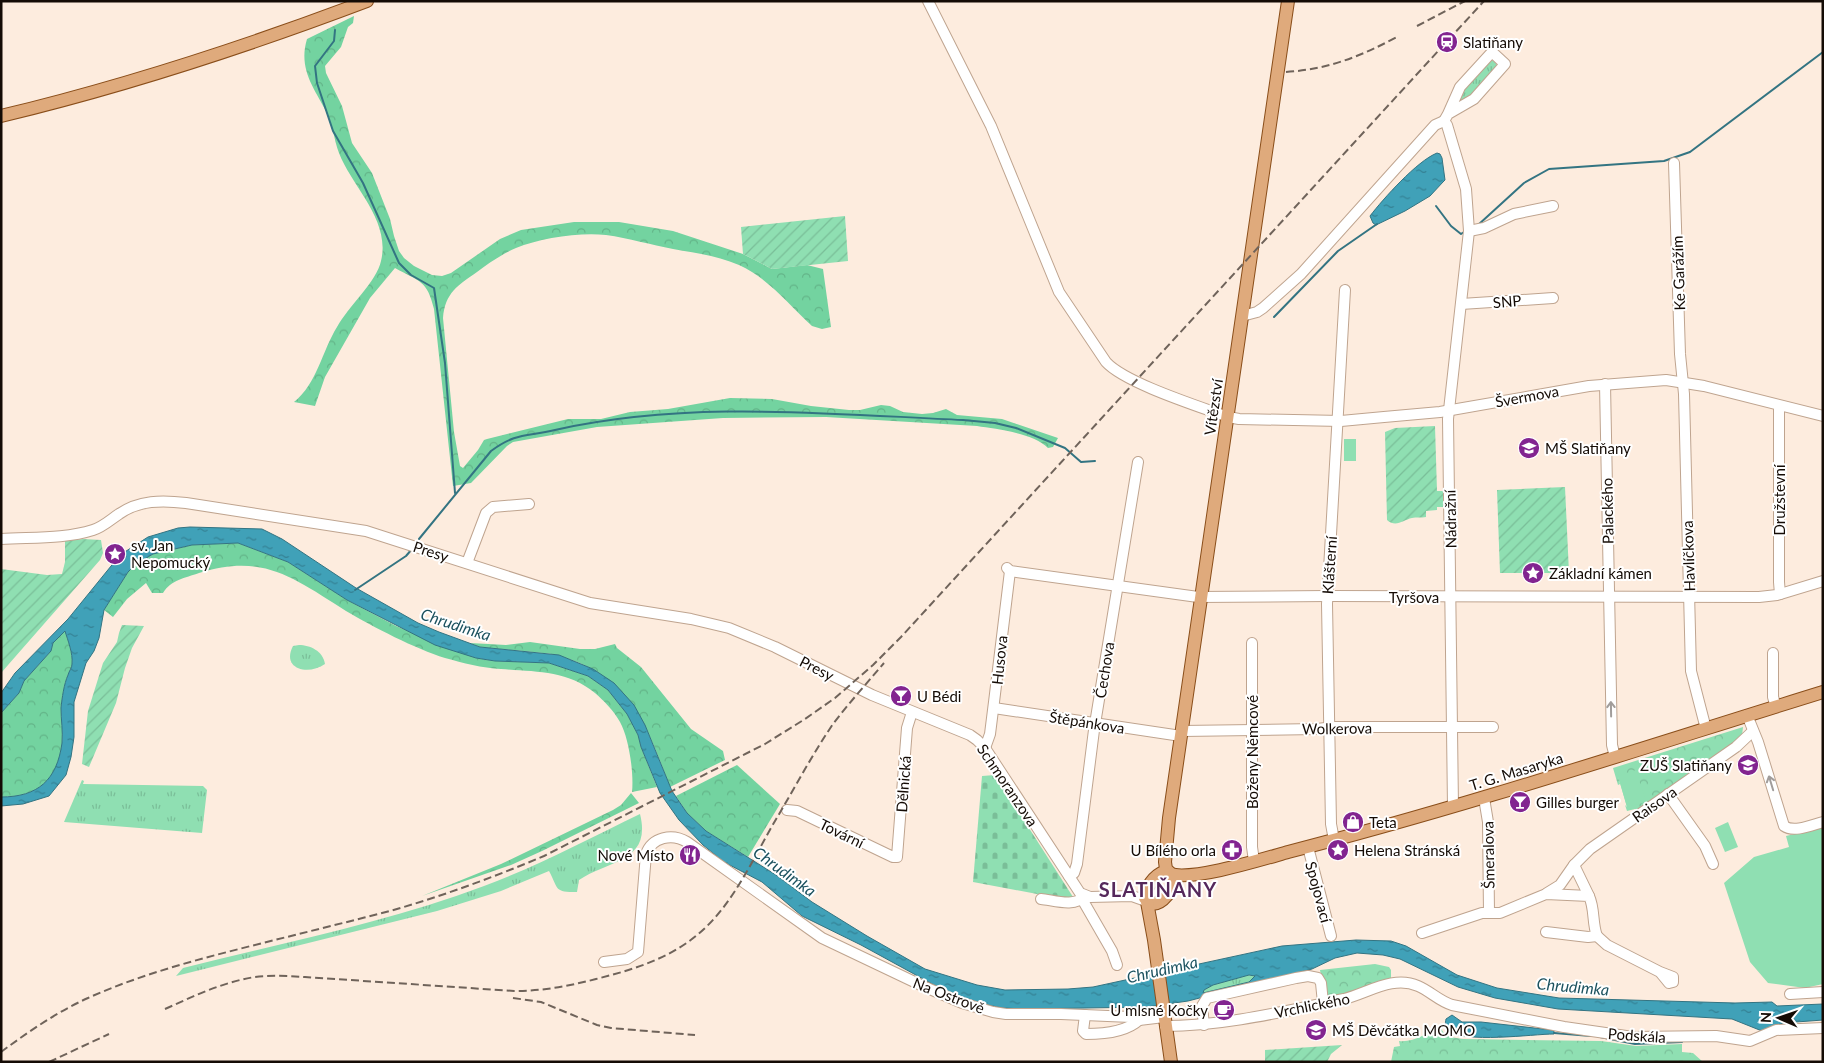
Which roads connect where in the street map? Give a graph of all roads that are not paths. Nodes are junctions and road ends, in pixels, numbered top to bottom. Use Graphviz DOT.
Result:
graph roads {
  1 [pos="367,1"];
  2 [pos="928,1"];
  3 [pos="1288,1"];
  4 [pos="1,116"];
  5 [pos="1446,118"];
  6 [pos="1674,164"];
  7 [pos="1553,206"];
  8 [pos="1469,231"];
  9 [pos="1345,290"];
  10 [pos="1553,298"];
  11 [pos="1461,304"];
  12 [pos="1242,316"];
  13 [pos="1682,382"];
  14 [pos="1605,384"];
  15 [pos="1779,406"];
  16 [pos="1449,410"];
  17 [pos="1823,416"];
  18 [pos="1228,417"];
  19 [pos="1338,421"];
  20 [pos="1138,462"];
  21 [pos="529,504"];
  22 [pos="1,538"];
  23 [pos="467,563"];
  24 [pos="1009,570"];
  25 [pos="1823,580"];
  26 [pos="1118,586"];
  27 [pos="1780,594"];
  28 [pos="1328,596"];
  29 [pos="1451,597"];
  30 [pos="1609,597"];
  31 [pos="1689,597"];
  32 [pos="1201,598"];
  33 [pos="1252,643"];
  34 [pos="1773,653"];
  35 [pos="850,685"];
  36 [pos="1823,692"];
  37 [pos="1776,707"];
  38 [pos="994,708"];
  39 [pos="912,712"];
  40 [pos="1747,716"];
  41 [pos="1095,723"];
  42 [pos="1329,727"];
  43 [pos="1453,728"];
  44 [pos="1493,728"];
  45 [pos="1706,728"];
  46 [pos="1252,730"];
  47 [pos="1753,731"];
  48 [pos="1181,734"];
  49 [pos="985,748"];
  50 [pos="1615,757"];
  51 [pos="1668,794"];
  52 [pos="1484,798"];
  53 [pos="1453,807"];
  54 [pos="787,810"];
  55 [pos="1169,818"];
  56 [pos="1823,822"];
  57 [pos="1334,840"];
  58 [pos="1308,847"];
  59 [pos="897,857"];
  60 [pos="1254,861"];
  61 [pos="1576,862"];
  62 [pos="1713,864"];
  63 [pos="1215,870"];
  64 [pos="1170,874"];
  65 [pos="1069,876"];
  66 [pos="1152,882"];
  67 [pos="1169,891"];
  68 [pos="1546,894"];
  69 [pos="1112,896"];
  70 [pos="1589,896"];
  71 [pos="1083,898"];
  72 [pos="1041,899"];
  73 [pos="1146,901"];
  74 [pos="1160,902"];
  75 [pos="1489,913"];
  76 [pos="1546,932"];
  77 [pos="1422,933"];
  78 [pos="1331,936"];
  79 [pos="1597,936"];
  80 [pos="1155,948"];
  81 [pos="604,962"];
  82 [pos="1117,965"];
  83 [pos="1660,972"];
  84 [pos="1823,992"];
  85 [pos="1790,994"];
  86 [pos="1323,1003"];
  87 [pos="1452,1005"];
  88 [pos="1085,1015"];
  89 [pos="1164,1019"];
  90 [pos="1139,1020"];
  91 [pos="1204,1025"];
  92 [pos="1823,1028"];
  93 [pos="1171,1062"];
  1 -- 4 [label="main road"];
  2 -- 18 [label="street, Švermova"];
  3 -- 12 [label="main road, Vítězství"];
  5 -- 5 [label="street"];
  5 -- 8 [label="street, Nádražní"];
  5 -- 12 [label="street"];
  6 -- 13 [label="street, Ke Garážím"];
  7 -- 8 [label="street"];
  8 -- 11 [label="street, Nádražní"];
  9 -- 19 [label="street, Klášterní"];
  10 -- 11 [label="street, SNP"];
  11 -- 16 [label="street, Nádražní"];
  12 -- 18 [label="main road, Vítězství"];
  13 -- 14 [label="street, Švermova"];
  13 -- 15 [label="street, Švermova"];
  13 -- 31 [label="street, Havlíčkova"];
  14 -- 16 [label="street, Švermova"];
  14 -- 30 [label="street, Palackého"];
  15 -- 17 [label="street, Švermova"];
  15 -- 27 [label="street, Družstevní"];
  16 -- 19 [label="street, Švermova"];
  16 -- 29 [label="street, Nádražní"];
  18 -- 19 [label="street, Švermova"];
  18 -- 32 [label="main road, Vítězství"];
  19 -- 28 [label="street, Klášterní"];
  20 -- 26 [label="street, Čechova"];
  21 -- 23 [label="street"];
  22 -- 23 [label="street, Presy"];
  23 -- 35 [label="street, Presy"];
  24 -- 26 [label="street, Tyršova"];
  24 -- 38 [label="street, Husova"];
  25 -- 27 [label="street, Tyršova"];
  26 -- 32 [label="street, Tyršova"];
  26 -- 41 [label="street, Čechova"];
  27 -- 31 [label="street, Tyršova"];
  28 -- 29 [label="street, Tyršova"];
  28 -- 32 [label="street, Tyršova"];
  28 -- 42 [label="street, Klášterní"];
  29 -- 30 [label="street, Tyršova"];
  29 -- 43 [label="street, Nádražní"];
  30 -- 31 [label="street, Tyršova"];
  50 -- 30 [label="street, Palackého, one-way"];
  31 -- 45 [label="street, Havlíčkova"];
  32 -- 48 [label="main road, Vítězství"];
  33 -- 46 [label="street, Boženy Němcové"];
  34 -- 37 [label="street"];
  35 -- 39 [label="street, Schmoranzova"];
  36 -- 37 [label="main road, T. G. Masaryka"];
  37 -- 40 [label="main road, T. G. Masaryka"];
  38 -- 41 [label="street, Štěpánkova"];
  38 -- 49 [label="street, Husova"];
  39 -- 49 [label="street, Schmoranzova"];
  39 -- 59 [label="street, Dělnická"];
  40 -- 45 [label="main road, T. G. Masaryka"];
  40 -- 47 [label="street"];
  41 -- 48 [label="street, Štěpánkova"];
  41 -- 65 [label="street, Čechova"];
  42 -- 43 [label="street, Wolkerova"];
  42 -- 46 [label="street, Wolkerova"];
  42 -- 57 [label="street, Klášterní"];
  43 -- 44 [label="street, Wolkerova"];
  43 -- 53 [label="street, Nádražní"];
  45 -- 50 [label="main road, T. G. Masaryka"];
  46 -- 48 [label="street, Wolkerova"];
  46 -- 60 [label="street, Boženy Němcové"];
  47 -- 51 [label="street, Raisova"];
  56 -- 47 [label="street, one-way"];
  48 -- 55 [label="main road, Vítězství"];
  49 -- 65 [label="street, Schmoranzova"];
  50 -- 52 [label="main road, T. G. Masaryka"];
  51 -- 61 [label="street, Raisova"];
  51 -- 62 [label="street"];
  52 -- 53 [label="main road, T. G. Masaryka"];
  52 -- 75 [label="street, Šmeralova"];
  53 -- 57 [label="main road, T. G. Masaryka"];
  54 -- 59 [label="street, Tovární"];
  55 -- 64 [label="main road, Vítězství"];
  55 -- 66 [label="main road, Vítězství"];
  57 -- 58 [label="main road, T. G. Masaryka"];
  58 -- 60 [label="main road, T. G. Masaryka"];
  58 -- 78 [label="street, Spojovací"];
  60 -- 63 [label="main road, T. G. Masaryka"];
  61 -- 68 [label="street, Raisova"];
  61 -- 70 [label="street"];
  63 -- 64 [label="main road, T. G. Masaryka"];
  63 -- 67 [label="main road, T. G. Masaryka"];
  64 -- 66 [label="main road, T. G. Masaryka"];
  64 -- 67 [label="main road"];
  65 -- 71 [label="street, Schmoranzova"];
  66 -- 69 [label="street"];
  66 -- 73 [label="main road, T. G. Masaryka"];
  67 -- 74 [label="main road, T. G. Masaryka"];
  68 -- 70 [label="street"];
  68 -- 75 [label="street"];
  69 -- 71 [label="street"];
  69 -- 73 [label="street"];
  70 -- 79 [label="street"];
  71 -- 72 [label="street"];
  71 -- 82 [label="street"];
  73 -- 74 [label="main road"];
  73 -- 80 [label="main road, T. G. Masaryka"];
  74 -- 80 [label="main road, T. G. Masaryka"];
  75 -- 77 [label="street"];
  76 -- 79 [label="street"];
  79 -- 83 [label="street"];
  80 -- 89 [label="main road, T. G. Masaryka"];
  81 -- 88 [label="street, Na Ostrově"];
  84 -- 85 [label="street"];
  86 -- 87 [label="street, Vrchlického"];
  86 -- 91 [label="street, Vrchlického"];
  86 -- 91 [label="street"];
  87 -- 92 [label="street, Podskála"];
  88 -- 90 [label="street, Na Ostrově"];
  88 -- 90 [label="street, Na Ostrově"];
  89 -- 90 [label="street, Na Ostrově"];
  89 -- 91 [label="street, Vrchlického"];
  89 -- 93 [label="main road, T. G. Masaryka"];
}
